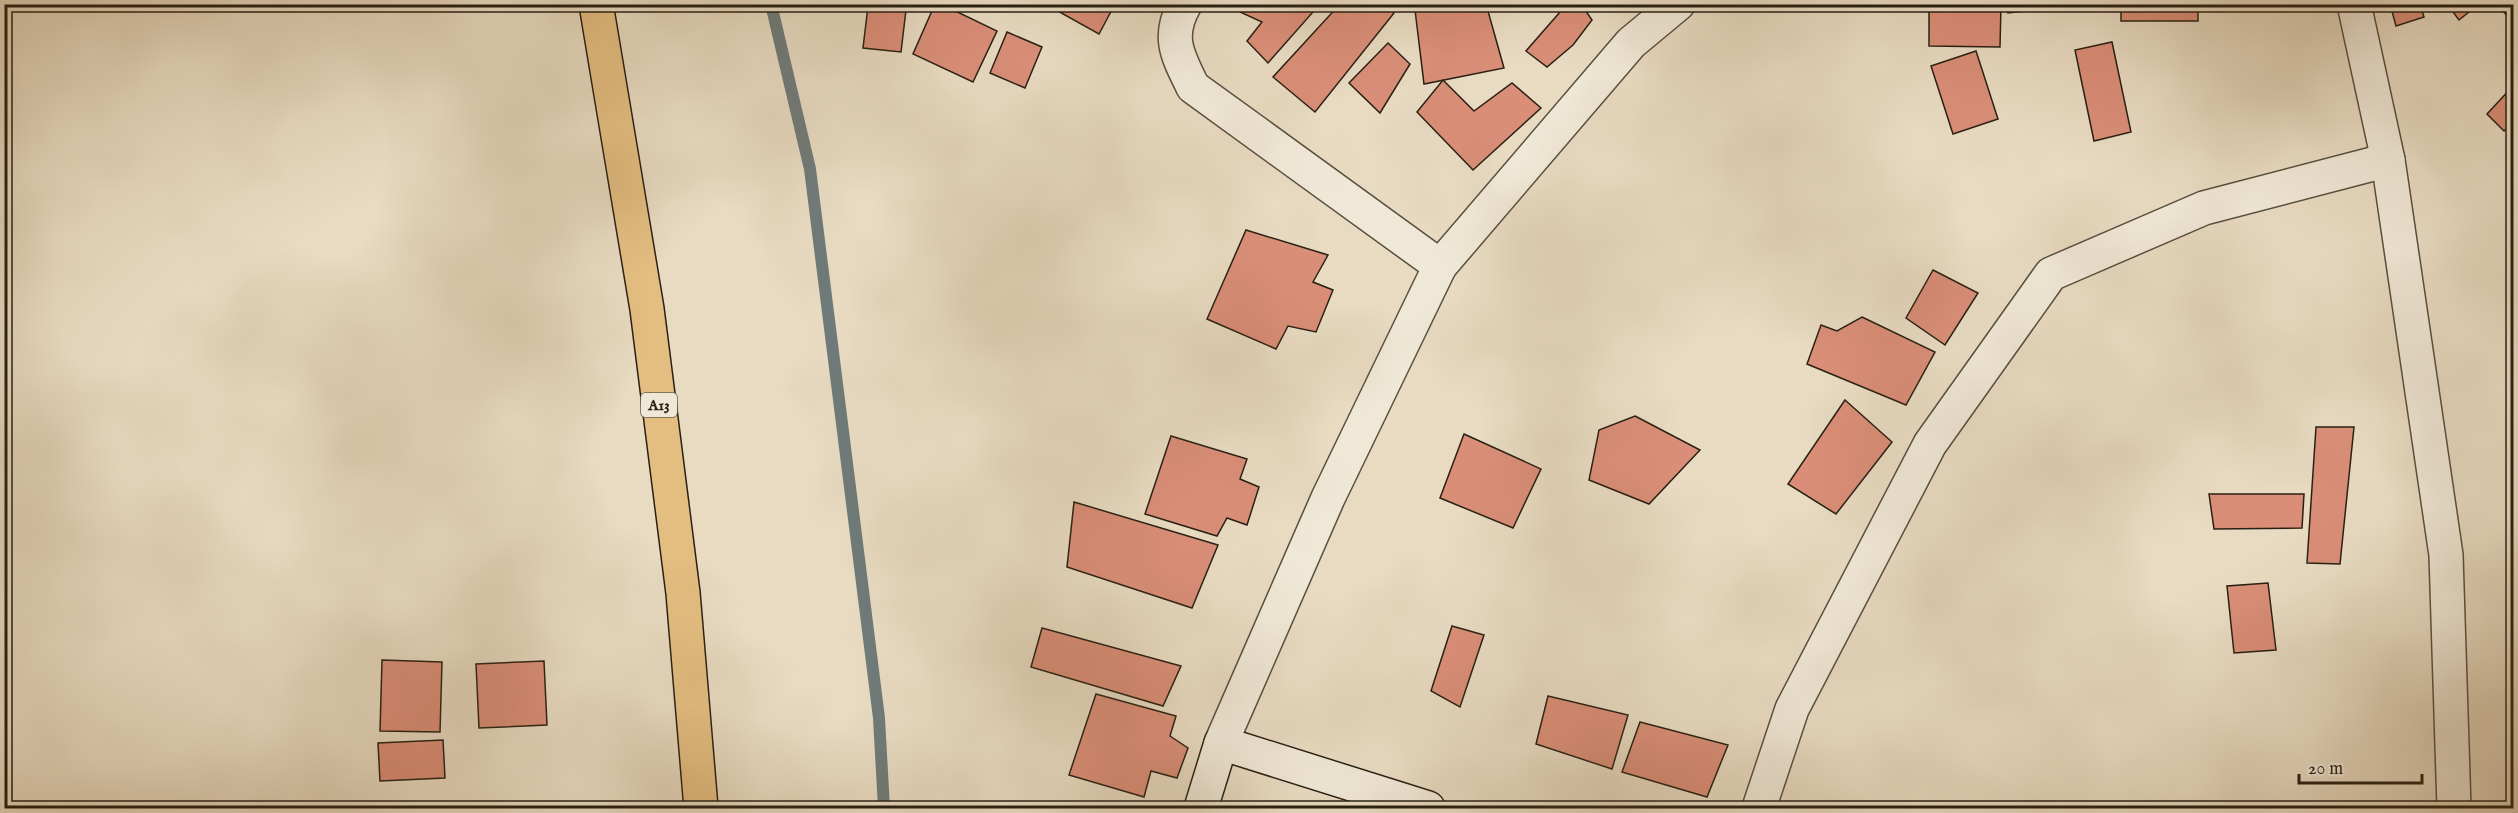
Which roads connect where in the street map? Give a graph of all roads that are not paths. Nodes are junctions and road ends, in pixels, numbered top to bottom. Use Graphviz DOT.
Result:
graph roads {
  1 [pos="596,4"];
  2 [pos="1185,4"];
  3 [pos="1678,4"];
  4 [pos="2354,4"];
  5 [pos="2388,160"];
  6 [pos="1440,266"];
  7 [pos="1221,743"];
  8 [pos="701,808"];
  9 [pos="1201,808"];
  10 [pos="1428,808"];
  11 [pos="1759,808"];
  12 [pos="2454,808"];
  1 -- 8 [label="highway, A13"];
  2 -- 6 [label="street"];
  3 -- 6 [label="street"];
  4 -- 5 [label="street"];
  5 -- 11 [label="street"];
  5 -- 12 [label="street"];
  6 -- 7 [label="street"];
  7 -- 9 [label="street"];
  7 -- 10 [label="street"];
}
